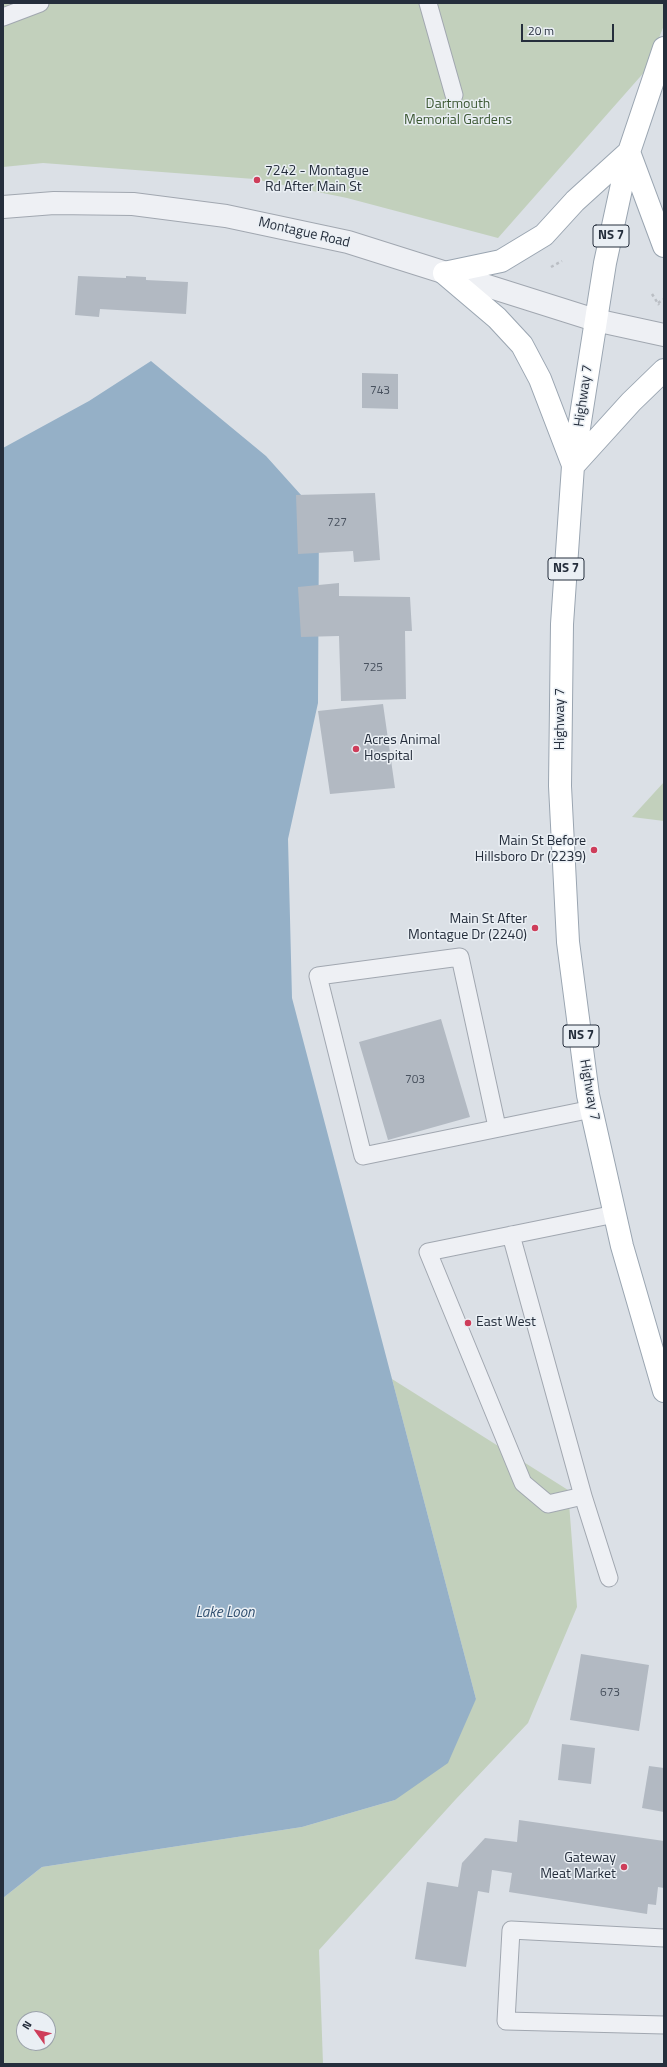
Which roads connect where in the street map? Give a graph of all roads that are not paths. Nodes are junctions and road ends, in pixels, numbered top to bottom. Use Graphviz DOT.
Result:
graph roads {
  1 [pos="40,3"];
  2 [pos="428,3"];
  3 [pos="3,17"];
  4 [pos="664,48"];
  5 [pos="454,95"];
  6 [pos="629,152"];
  7 [pos="3,207"];
  8 [pos="664,246"];
  9 [pos="444,273"];
  10 [pos="595,320"];
  11 [pos="664,335"];
  12 [pos="664,370"];
  13 [pos="573,466"];
  14 [pos="592,1109"];
  15 [pos="497,1127"];
  16 [pos="615,1214"];
  17 [pos="511,1235"];
  18 [pos="664,1391"];
  19 [pos="583,1496"];
  20 [pos="609,1578"];
  21 [pos="664,1938"];
  22 [pos="664,2025"];
  1 -- 3 [label="lane"];
  2 -- 5 [label="lane"];
  4 -- 6 [label="main road, Highway 7 / NS 7"];
  6 -- 8 [label="main road"];
  6 -- 9 [label="main road"];
  6 -- 10 [label="main road, Highway 7 / NS 7"];
  7 -- 9 [label="street, Montague Road"];
  9 -- 10 [label="street, Montague Road"];
  9 -- 13 [label="main road"];
  10 -- 11 [label="street, Montague Road"];
  10 -- 13 [label="main road, Highway 7 / NS 7"];
  12 -- 13 [label="main road"];
  13 -- 14 [label="main road, Highway 7 / NS 7"];
  14 -- 15 [label="lane"];
  14 -- 16 [label="main road, Highway 7 / NS 7"];
  15 -- 15 [label="lane"];
  16 -- 17 [label="lane"];
  16 -- 18 [label="main road, Highway 7 / NS 7"];
  17 -- 19 [label="lane"];
  17 -- 19 [label="lane"];
  19 -- 20 [label="lane"];
  21 -- 22 [label="lane"];
}
